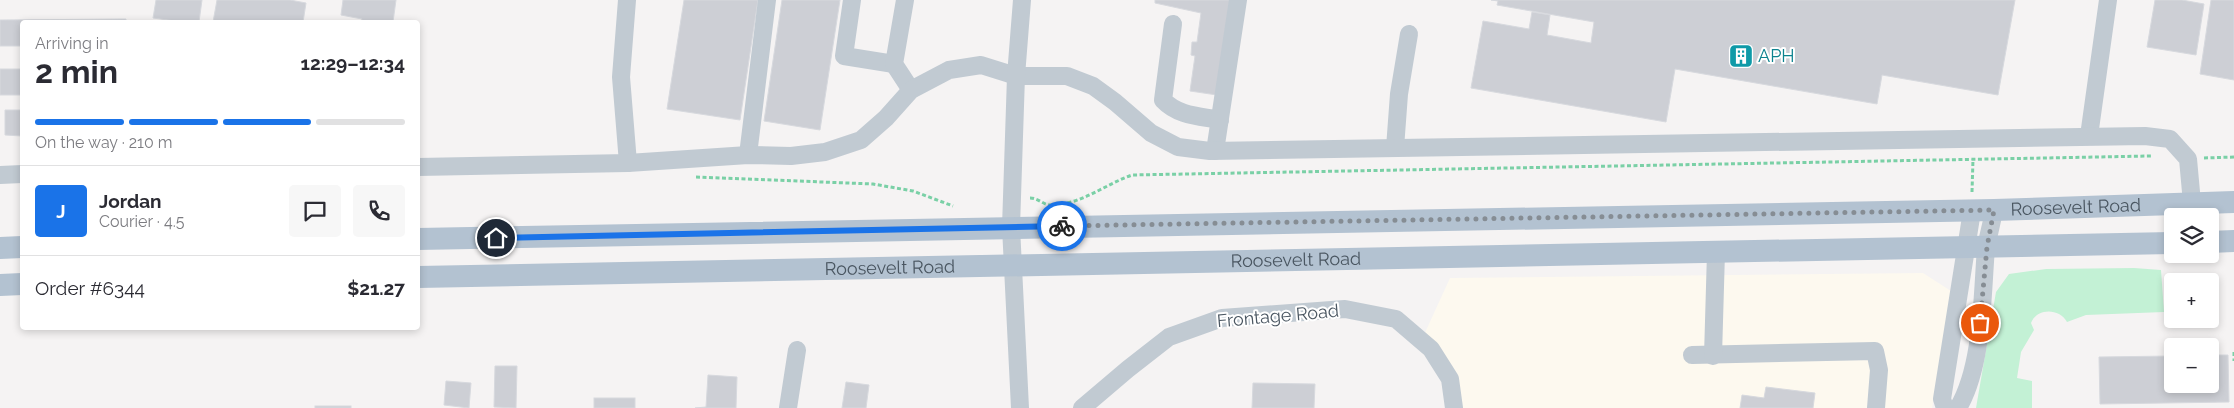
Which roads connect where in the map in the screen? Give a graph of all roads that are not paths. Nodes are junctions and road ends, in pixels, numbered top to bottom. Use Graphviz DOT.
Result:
graph roads {
  1 [pos="627,0"];
  2 [pos="767,0"];
  3 [pos="852,0"];
  4 [pos="905,0"];
  5 [pos="1022,0"];
  6 [pos="1238,0"];
  7 [pos="2108,0"];
  8 [pos="1173,24"];
  9 [pos="1409,34"];
  10 [pos="894,64"];
  11 [pos="1016,76"];
  12 [pos="911,90"];
  13 [pos="1220,120"];
  14 [pos="2089,136"];
  15 [pos="1395,148"];
  16 [pos="1215,151"];
  17 [pos="748,156"];
  18 [pos="628,163"];
  19 [pos="420,167"];
  20 [pos="20,174"];
  21 [pos="0,175"];
  22 [pos="2234,202"];
  23 [pos="2192,203"];
  24 [pos="1983,210"];
  25 [pos="1011,228"];
  26 [pos="420,239"];
  27 [pos="2234,241"];
  28 [pos="2219,242"];
  29 [pos="2164,243"];
  30 [pos="1976,247"];
  31 [pos="0,248"];
  32 [pos="20,248"];
  33 [pos="1716,252"];
  34 [pos="1012,266"];
  35 [pos="420,277"];
  36 [pos="20,284"];
  37 [pos="0,285"];
  38 [pos="797,350"];
  39 [pos="1692,355"];
  40 [pos="1714,356"];
  41 [pos="788,408"];
  42 [pos="1020,408"];
  43 [pos="1082,408"];
  44 [pos="1454,408"];
  45 [pos="1876,408"];
  46 [pos="1945,408"];
  47 [pos="1958,408"];
  1 -- 18 [label="street"];
  2 -- 17 [label="street"];
  3 -- 10 [label="street"];
  4 -- 10 [label="street"];
  5 -- 11 [label="street"];
  6 -- 13 [label="street"];
  7 -- 14 [label="street"];
  8 -- 13 [label="street"];
  9 -- 15 [label="street"];
  10 -- 12 [label="street"];
  11 -- 12 [label="street"];
  11 -- 16 [label="street"];
  11 -- 25 [label="street"];
  12 -- 17 [label="street"];
  13 -- 16 [label="street"];
  14 -- 15 [label="street"];
  14 -- 23 [label="street"];
  15 -- 16 [label="street"];
  17 -- 18 [label="street"];
  18 -- 19 [label="street"];
  20 -- 21 [label="street"];
  22 -- 23 [label="main road, Roosevelt Road"];
  23 -- 24 [label="main road, Roosevelt Road"];
  24 -- 25 [label="main road, Roosevelt Road"];
  24 -- 30 [label="street"];
  25 -- 26 [label="main road, Roosevelt Road"];
  25 -- 34 [label="street"];
  27 -- 28 [label="main road"];
  29 -- 30 [label="main road, Roosevelt Road"];
  30 -- 33 [label="main road, Roosevelt Road"];
  30 -- 46 [label="street"];
  30 -- 47 [label="street"];
  31 -- 32 [label="main road"];
  33 -- 34 [label="main road, Roosevelt Road"];
  33 -- 40 [label="street"];
  34 -- 35 [label="main road, Roosevelt Road"];
  34 -- 42 [label="street"];
  36 -- 37 [label="main road"];
  38 -- 41 [label="street"];
  39 -- 40 [label="street"];
  40 -- 45 [label="street"];
  43 -- 44 [label="street, Frontage Road"];
}
